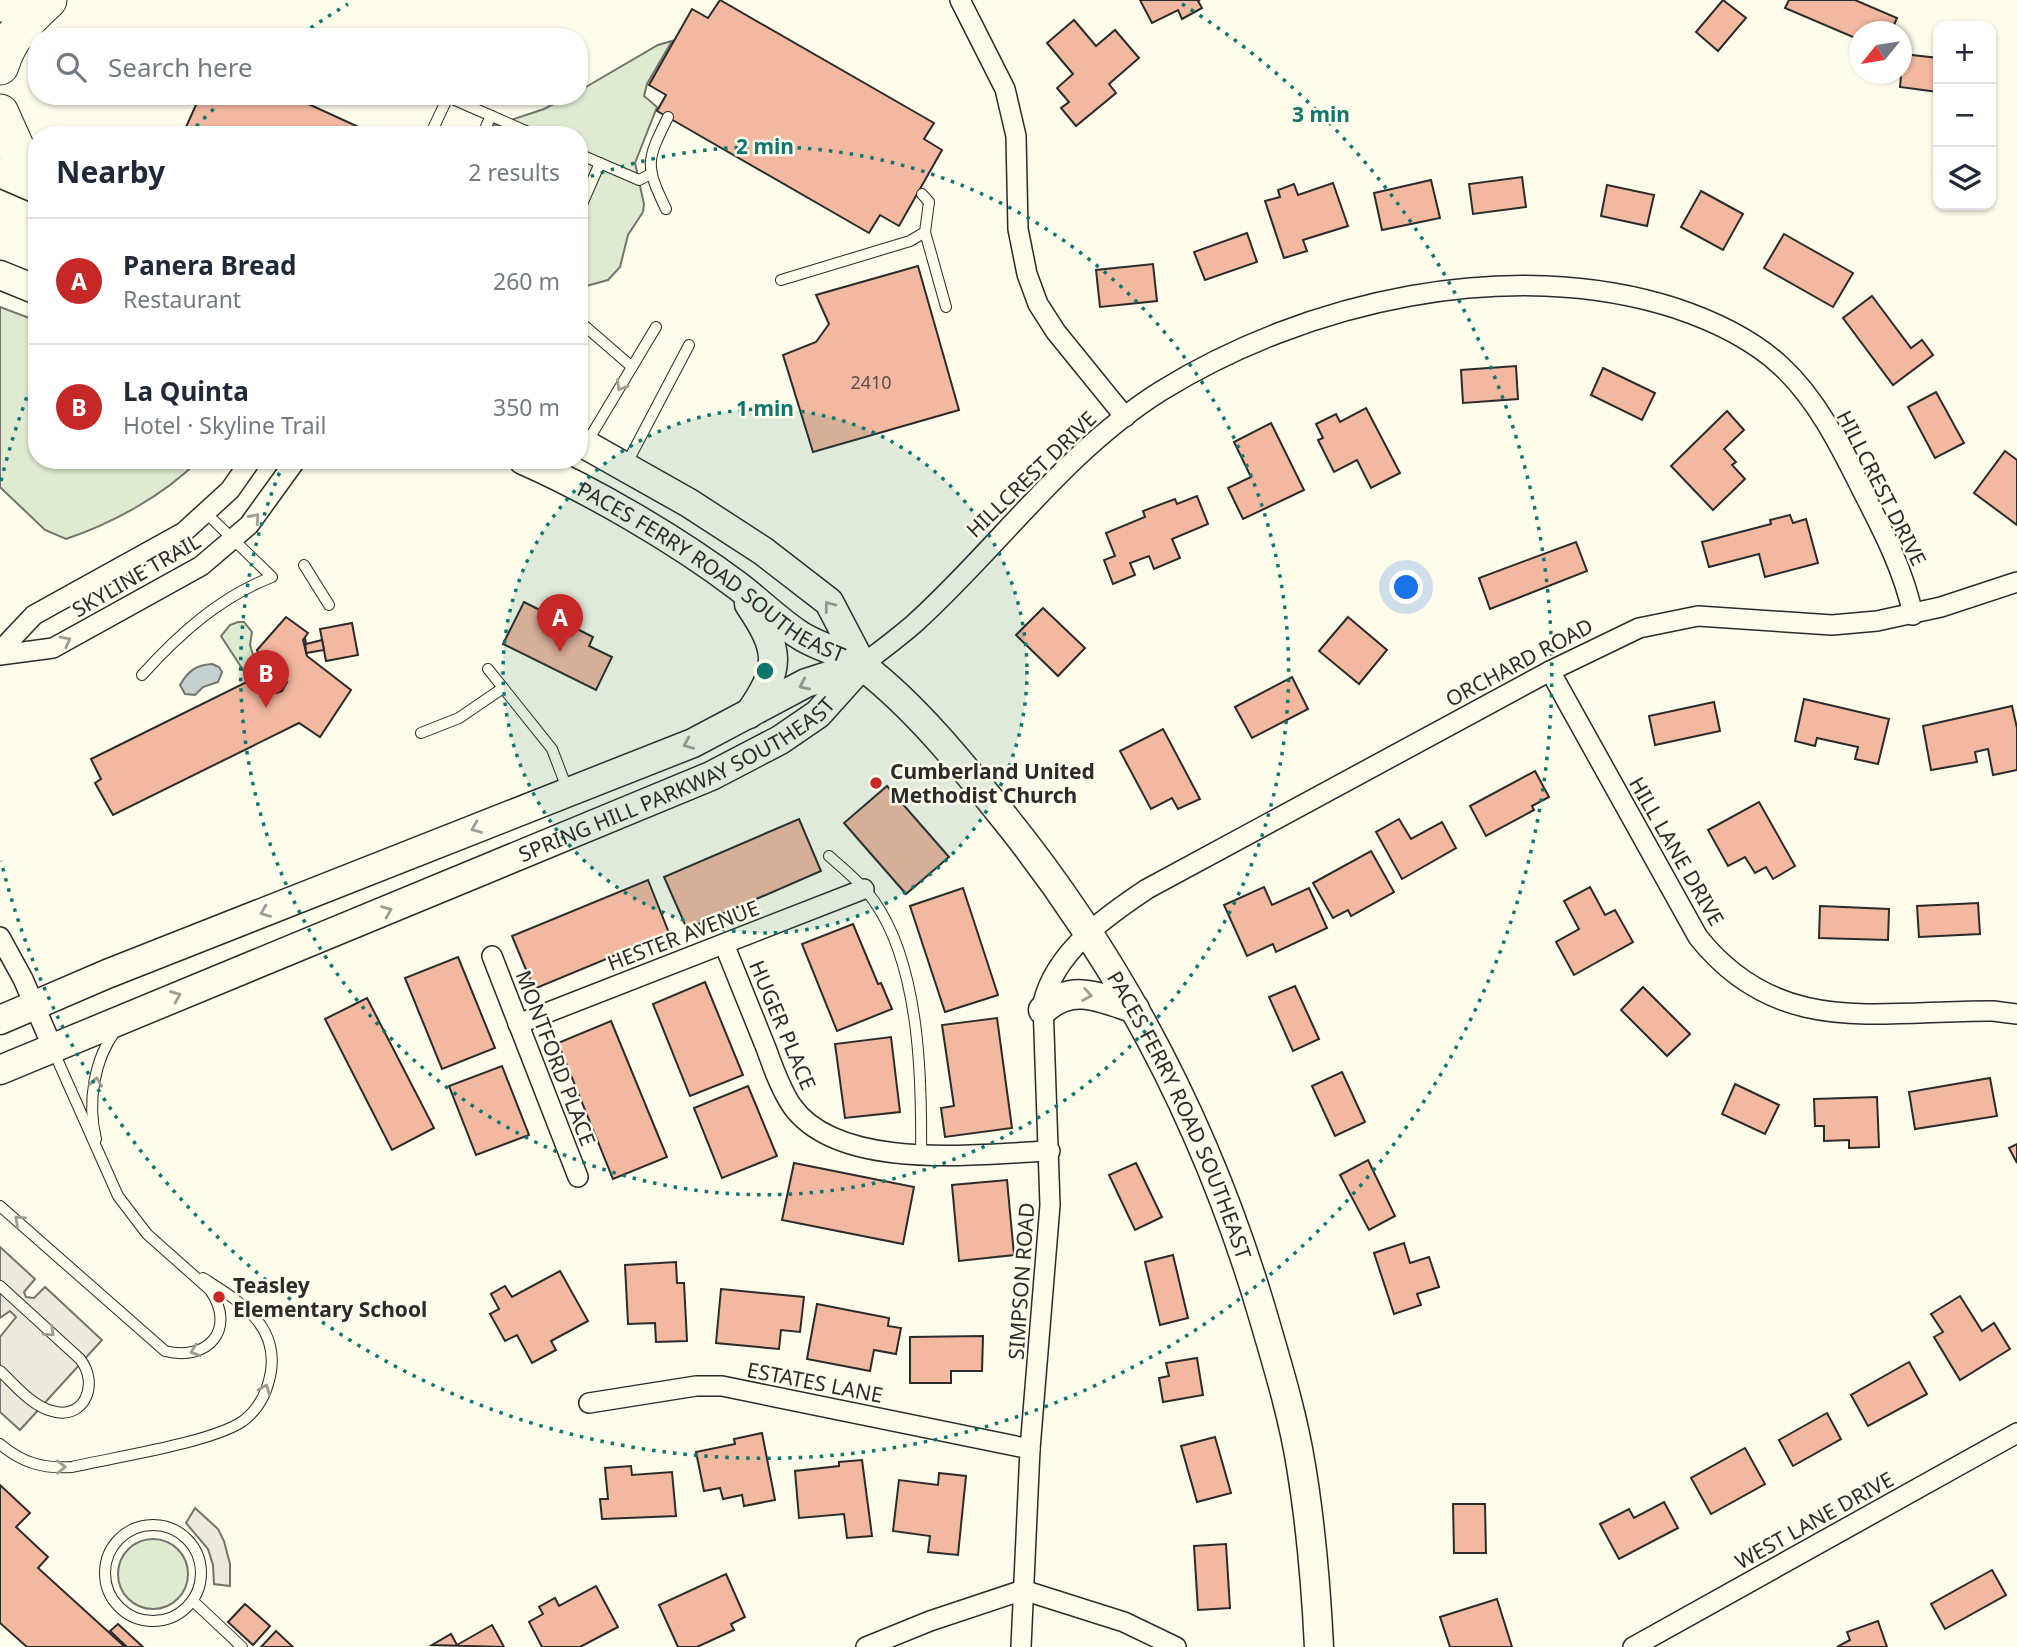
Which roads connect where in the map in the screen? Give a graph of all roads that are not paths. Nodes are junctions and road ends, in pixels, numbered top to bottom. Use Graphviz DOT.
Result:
graph roads {
  1 [pos="11,0"];
  2 [pos="48,0"];
  3 [pos="960,0"];
  4 [pos="0,3"];
  5 [pos="0,66"];
  6 [pos="444,105"];
  7 [pos="466,105"];
  8 [pos="0,113"];
  9 [pos="491,116"];
  10 [pos="668,117"];
  11 [pos="434,126"];
  12 [pos="486,126"];
  13 [pos="514,126"];
  14 [pos="588,158"];
  15 [pos="600,163"];
  16 [pos="28,166"];
  17 [pos="0,173"];
  18 [pos="651,174"];
  19 [pos="28,185"];
  20 [pos="588,190"];
  21 [pos="922,194"];
  22 [pos="666,209"];
  23 [pos="925,232"];
  24 [pos="0,275"];
  25 [pos="781,280"];
  26 [pos="28,286"];
  27 [pos="946,307"];
  28 [pos="656,327"];
  29 [pos="588,329"];
  30 [pos="689,345"];
  31 [pos="632,367"];
  32 [pos="1125,416"];
  33 [pos="588,434"];
  34 [pos="588,446"];
  35 [pos="625,465"];
  36 [pos="245,469"];
  37 [pos="290,469"];
  38 [pos="540,469"];
  39 [pos="206,513"];
  40 [pos="234,540"];
  41 [pos="304,565"];
  42 [pos="2017,582"];
  43 [pos="736,585"];
  44 [pos="329,605"];
  45 [pos="1913,615"];
  46 [pos="0,653"];
  47 [pos="862,665"];
  48 [pos="488,669"];
  49 [pos="1550,671"];
  50 [pos="142,675"];
  51 [pos="503,688"];
  52 [pos="749,714"];
  53 [pos="421,733"];
  54 [pos="569,792"];
  55 [pos="829,856"];
  56 [pos="864,889"];
  57 [pos="1089,932"];
  58 [pos="0,937"];
  59 [pos="724,944"];
  60 [pos="492,956"];
  61 [pos="33,1004"];
  62 [pos="1135,1009"];
  63 [pos="1043,1010"];
  64 [pos="2017,1014"];
  65 [pos="128,1015"];
  66 [pos="0,1020"];
  67 [pos="518,1024"];
  68 [pos="52,1046"];
  69 [pos="0,1070"];
  70 [pos="1050,1152"];
  71 [pos="921,1157"];
  72 [pos="106,1173"];
  73 [pos="578,1177"];
  74 [pos="0,1206"];
  75 [pos="179,1262"];
  76 [pos="0,1286"];
  77 [pos="0,1371"];
  78 [pos="589,1403"];
  79 [pos="2017,1433"];
  80 [pos="0,1444"];
  81 [pos="1030,1449"];
  82 [pos="1023,1590"];
  83 [pos="193,1601"];
  84 [pos="242,1647"];
  85 [pos="866,1647"];
  86 [pos="1021,1647"];
  87 [pos="1176,1647"];
  88 [pos="1319,1647"];
  89 [pos="1633,1647"];
  1 -- 4 [label="highway"];
  2 -- 5 [label="highway"];
  3 -- 32 [label="street"];
  6 -- 11 [label="lane"];
  7 -- 9 [label="lane"];
  8 -- 16 [label="highway"];
  9 -- 12 [label="lane"];
  9 -- 13 [label="lane"];
  10 -- 18 [label="lane"];
  14 -- 15 [label="lane"];
  15 -- 18 [label="lane"];
  15 -- 20 [label="lane"];
  17 -- 19 [label="main road"];
  18 -- 22 [label="lane"];
  21 -- 23 [label="lane"];
  23 -- 25 [label="lane"];
  23 -- 27 [label="lane"];
  24 -- 26 [label="main road"];
  28 -- 31 [label="lane"];
  29 -- 31 [label="lane"];
  30 -- 35 [label="lane"];
  31 -- 33 [label="lane, one-way"];
  32 -- 45 [label="street, HILLCREST DRIVE"];
  32 -- 47 [label="street, HILLCREST DRIVE"];
  34 -- 35 [label="main road, PACES FERRY ROAD SOUTHEAST"];
  47 -- 35 [label="main road, PACES FERRY ROAD SOUTHEAST, one-way"];
  36 -- 39 [label="street, SKYLINE TRAIL"];
  40 -- 37 [label="street, SKYLINE TRAIL, one-way"];
  38 -- 43 [label="main road, PACES FERRY ROAD SOUTHEAST"];
  39 -- 40 [label="lane"];
  39 -- 46 [label="street, SKYLINE TRAIL"];
  46 -- 40 [label="street, SKYLINE TRAIL, one-way"];
  40 -- 50 [label="lane"];
  41 -- 44 [label="lane"];
  42 -- 45 [label="street, ORCHARD ROAD"];
  43 -- 47 [label="main road, PACES FERRY ROAD SOUTHEAST"];
  43 -- 52 [label="main road"];
  45 -- 49 [label="street, ORCHARD ROAD"];
  47 -- 52 [label="main road, SPRING HILL PARKWAY SOUTHEAST, one-way"];
  47 -- 57 [label="main road, PACES FERRY ROAD SOUTHEAST"];
  65 -- 47 [label="main road, SPRING HILL PARKWAY SOUTHEAST, one-way"];
  48 -- 51 [label="lane"];
  49 -- 57 [label="street, ORCHARD ROAD"];
  49 -- 64 [label="street, HILL LANE DRIVE"];
  51 -- 53 [label="lane"];
  51 -- 54 [label="lane"];
  52 -- 54 [label="main road, SPRING HILL PARKWAY SOUTHEAST, one-way"];
  54 -- 61 [label="main road, SPRING HILL PARKWAY SOUTHEAST, one-way"];
  55 -- 56 [label="lane"];
  56 -- 59 [label="street, HESTER AVENUE"];
  56 -- 71 [label="lane"];
  57 -- 62 [label="main road, PACES FERRY ROAD SOUTHEAST"];
  57 -- 63 [label="street, SIMPSON ROAD"];
  58 -- 61 [label="street"];
  59 -- 67 [label="street, HESTER AVENUE"];
  59 -- 71 [label="street, HUGER PLACE"];
  60 -- 67 [label="street, MONTFORD PLACE"];
  61 -- 66 [label="main road, SPRING HILL PARKWAY SOUTHEAST"];
  61 -- 68 [label="street"];
  63 -- 62 [label="main road, one-way"];
  62 -- 88 [label="main road, PACES FERRY ROAD SOUTHEAST"];
  63 -- 70 [label="street, SIMPSON ROAD"];
  65 -- 68 [label="main road, SPRING HILL PARKWAY SOUTHEAST"];
  72 -- 65 [label="lane, one-way"];
  67 -- 73 [label="street, MONTFORD PLACE"];
  68 -- 69 [label="main road, SPRING HILL PARKWAY SOUTHEAST"];
  68 -- 72 [label="lane"];
  70 -- 71 [label="street, HUGER PLACE"];
  70 -- 81 [label="street, SIMPSON ROAD"];
  72 -- 75 [label="lane"];
  75 -- 74 [label="lane, one-way"];
  80 -- 75 [label="lane, one-way"];
  76 -- 77 [label="lane, one-way"];
  78 -- 81 [label="street, ESTATES LANE"];
  79 -- 89 [label="street, WEST LANE DRIVE"];
  81 -- 82 [label="street, SIMPSON ROAD"];
  82 -- 85 [label="street"];
  82 -- 86 [label="street, SIMPSON ROAD"];
  82 -- 87 [label="street"];
  83 -- 83 [label="lane"];
  83 -- 84 [label="lane"];
}
